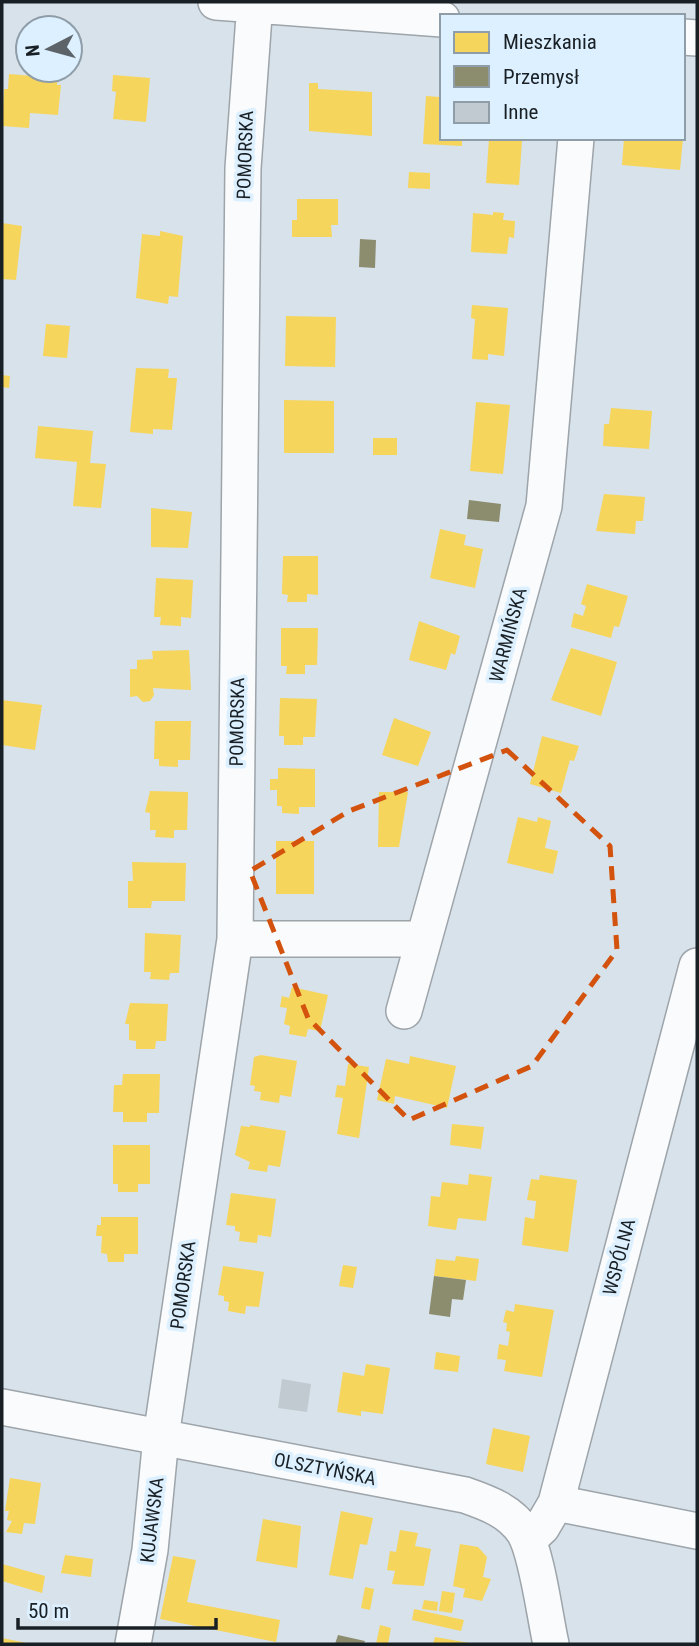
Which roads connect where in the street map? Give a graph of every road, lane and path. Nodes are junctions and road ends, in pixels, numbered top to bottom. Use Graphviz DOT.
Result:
graph roads {
  1 [pos="216,2"];
  2 [pos="255,3"];
  3 [pos="440,19"];
  4 [pos="576,140"];
  5 [pos="235,939"];
  6 [pos="424,939"];
  7 [pos="697,967"];
  8 [pos="404,1011"];
  9 [pos="2,1407"];
  10 [pos="161,1437"];
  11 [pos="556,1503"];
  12 [pos="697,1531"];
  13 [pos="528,1540"];
  14 [pos="132,1644"];
  15 [pos="551,1644"];
  1 -- 2 [label="street"];
  2 -- 3 [label="street"];
  2 -- 5 [label="street, POMORSKA"];
  4 -- 6 [label="street, WARMIŃSKA"];
  5 -- 6 [label="street"];
  5 -- 10 [label="street, POMORSKA"];
  6 -- 8 [label="street, WARMIŃSKA"];
  7 -- 11 [label="street, WSPÓLNA"];
  9 -- 10 [label="street, OLSZTYŃSKA"];
  10 -- 13 [label="street, OLSZTYŃSKA"];
  10 -- 14 [label="street, KUJAWSKA"];
  11 -- 12 [label="street"];
  11 -- 13 [label="street, WSPÓLNA"];
  13 -- 15 [label="street"];
}
